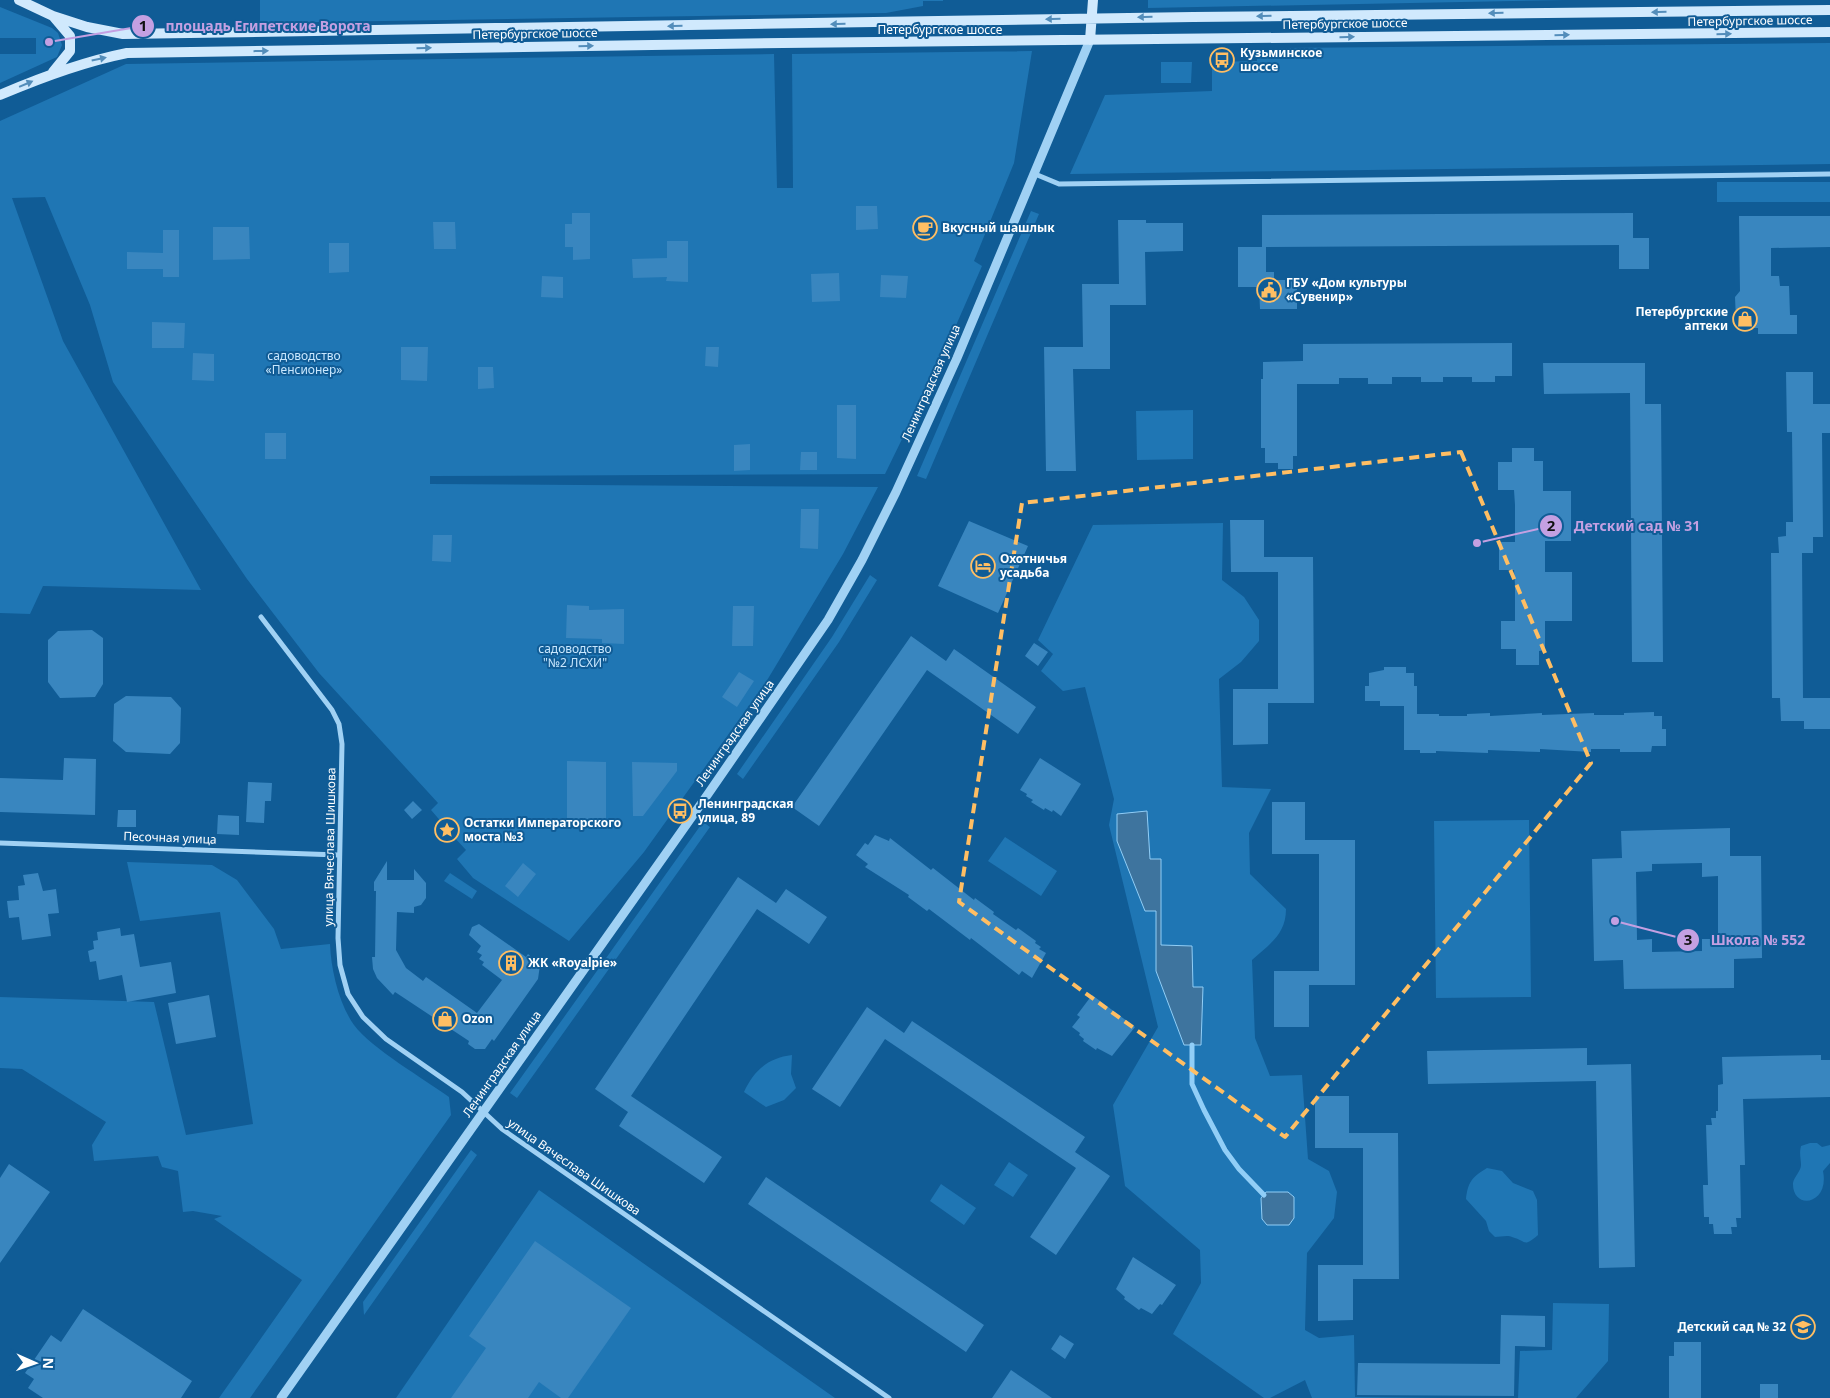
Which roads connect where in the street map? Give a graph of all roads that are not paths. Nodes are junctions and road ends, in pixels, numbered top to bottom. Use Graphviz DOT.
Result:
graph roads {
  1 [pos="19,0"];
  2 [pos="1093,0"];
  3 [pos="1830,10"];
  4 [pos="53,16"];
  5 [pos="1093,18"];
  6 [pos="1830,32"];
  7 [pos="1090,40"];
  8 [pos="53,73"];
  9 [pos="0,95"];
  10 [pos="1035,174"];
  11 [pos="1830,174"];
  12 [pos="261,617"];
  13 [pos="0,843"];
  14 [pos="338,856"];
  15 [pos="484,1112"];
  16 [pos="280,1398"];
  17 [pos="889,1398"];
  1 -- 4 [label="main road, Петербургское шоссе"];
  2 -- 5 [label="main road"];
  3 -- 5 [label="main road, Петербургское шоссе, one-way"];
  5 -- 4 [label="main road, Петербургское шоссе, one-way"];
  4 -- 8 [label="main road"];
  5 -- 7 [label="main road, Ленинградская улица"];
  7 -- 6 [label="main road, Петербургское шоссе, one-way"];
  8 -- 7 [label="main road, Петербургское шоссе, one-way"];
  7 -- 10 [label="street, Ленинградская улица"];
  9 -- 8 [label="main road, Петербургское шоссе, one-way"];
  10 -- 11 [label="street"];
  10 -- 15 [label="street, Ленинградская улица"];
  12 -- 14 [label="street, улица Вячеслава Шишкова"];
  13 -- 14 [label="street, Песочная улица"];
  14 -- 15 [label="street, улица Вячеслава Шишкова"];
  15 -- 16 [label="street, Ленинградская улица"];
  15 -- 17 [label="street, улица Вячеслава Шишкова"];
}
